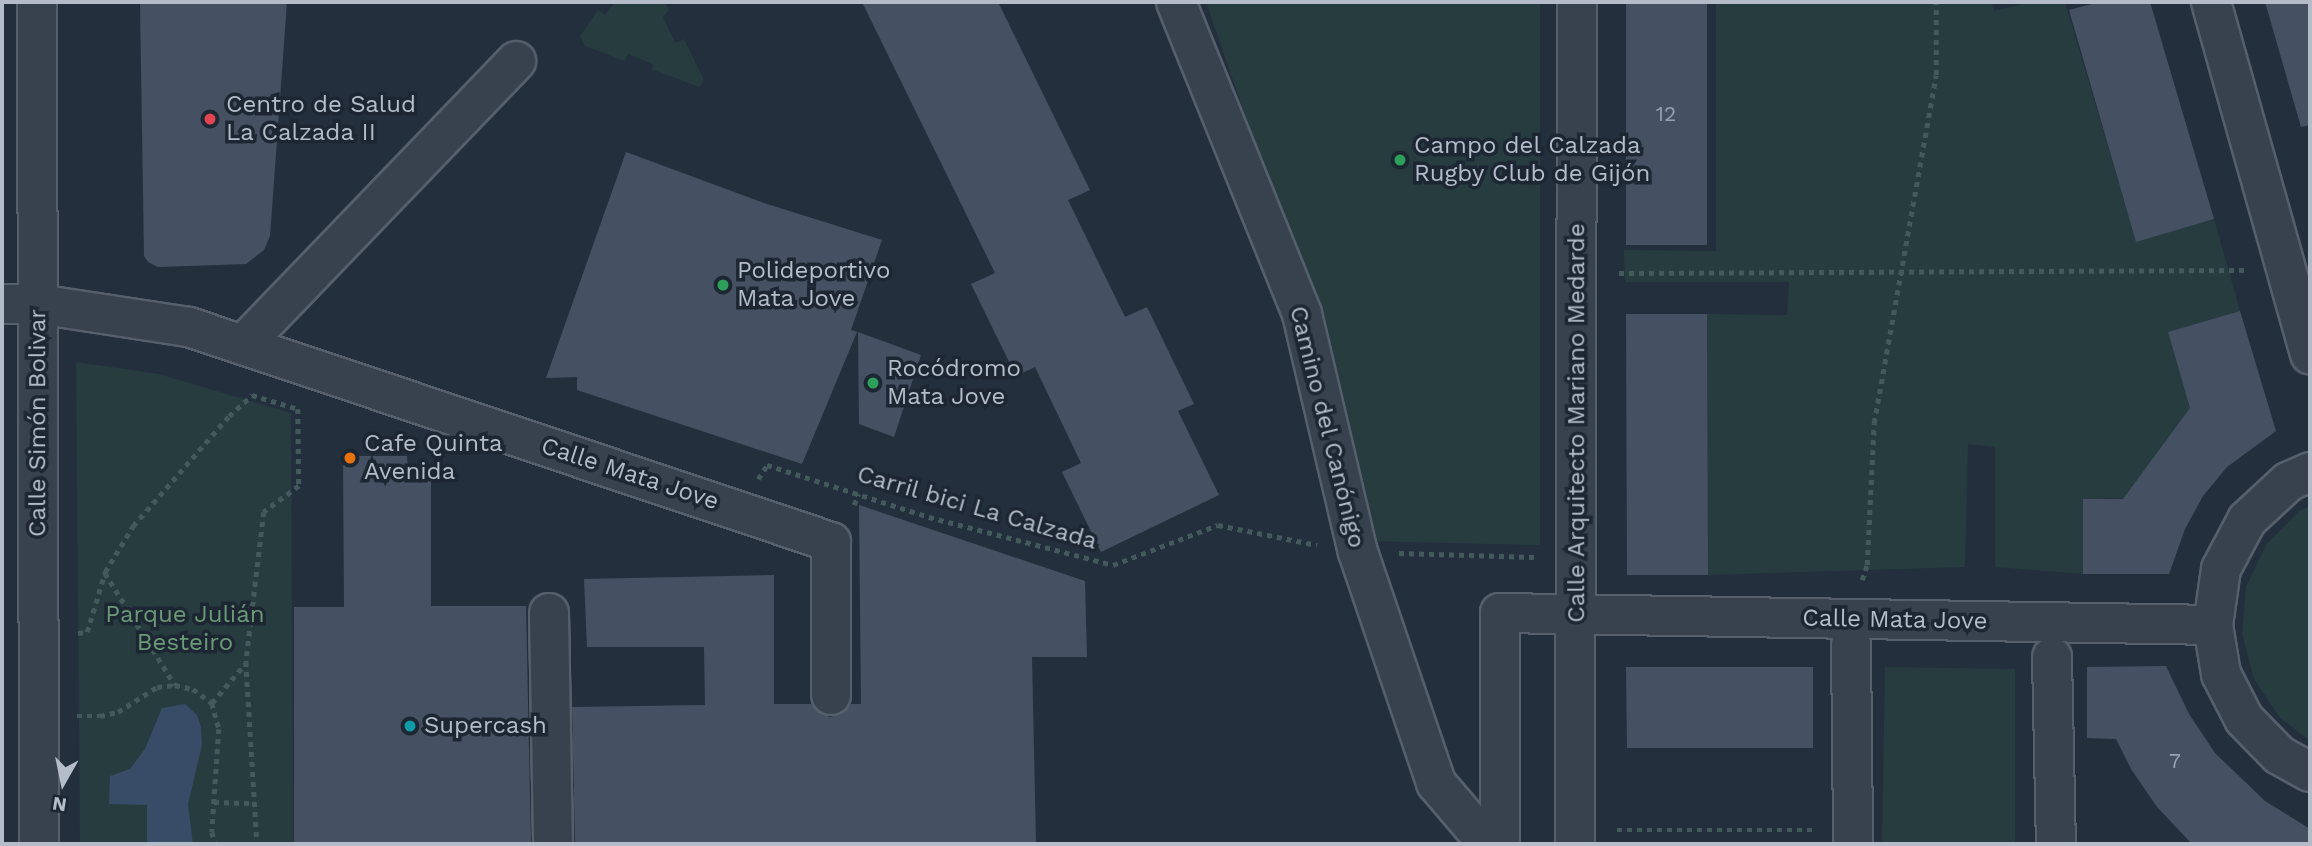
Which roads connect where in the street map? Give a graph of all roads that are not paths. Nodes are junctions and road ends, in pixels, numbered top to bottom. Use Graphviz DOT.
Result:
graph roads {
  1 [pos="37,2"];
  2 [pos="1176,2"];
  3 [pos="1577,2"];
  4 [pos="2211,2"];
  5 [pos="516,61"];
  6 [pos="20,304"];
  7 [pos="243,345"];
  8 [pos="2310,354"];
  9 [pos="2310,472"];
  10 [pos="549,613"];
  11 [pos="1577,615"];
  12 [pos="2213,625"];
  13 [pos="1851,644"];
  14 [pos="2052,657"];
  15 [pos="831,695"];
  16 [pos="2310,772"];
  17 [pos="1853,837"];
  18 [pos="39,844"];
  19 [pos="553,844"];
  20 [pos="1488,844"];
  21 [pos="1500,844"];
  22 [pos="1575,844"];
  23 [pos="2056,844"];
  1 -- 6 [label="street, Calle Simón Bolivar"];
  2 -- 20 [label="street, Camino del Canónigo"];
  3 -- 11 [label="street, Calle Arquitecto Mariano Medarde"];
  4 -- 8 [label="street"];
  5 -- 7 [label="street"];
  6 -- 7 [label="street, Calle Mata Jove"];
  6 -- 18 [label="street, Calle Simón Bolivar"];
  7 -- 15 [label="street, Calle Mata Jove"];
  9 -- 12 [label="street"];
  10 -- 19 [label="street"];
  11 -- 12 [label="street, Calle Mata Jove"];
  11 -- 21 [label="street, Calle Mata Jove"];
  11 -- 22 [label="street, Calle Arquitecto Mariano Medarde"];
  12 -- 16 [label="street"];
  13 -- 17 [label="street"];
  14 -- 23 [label="street"];
}
